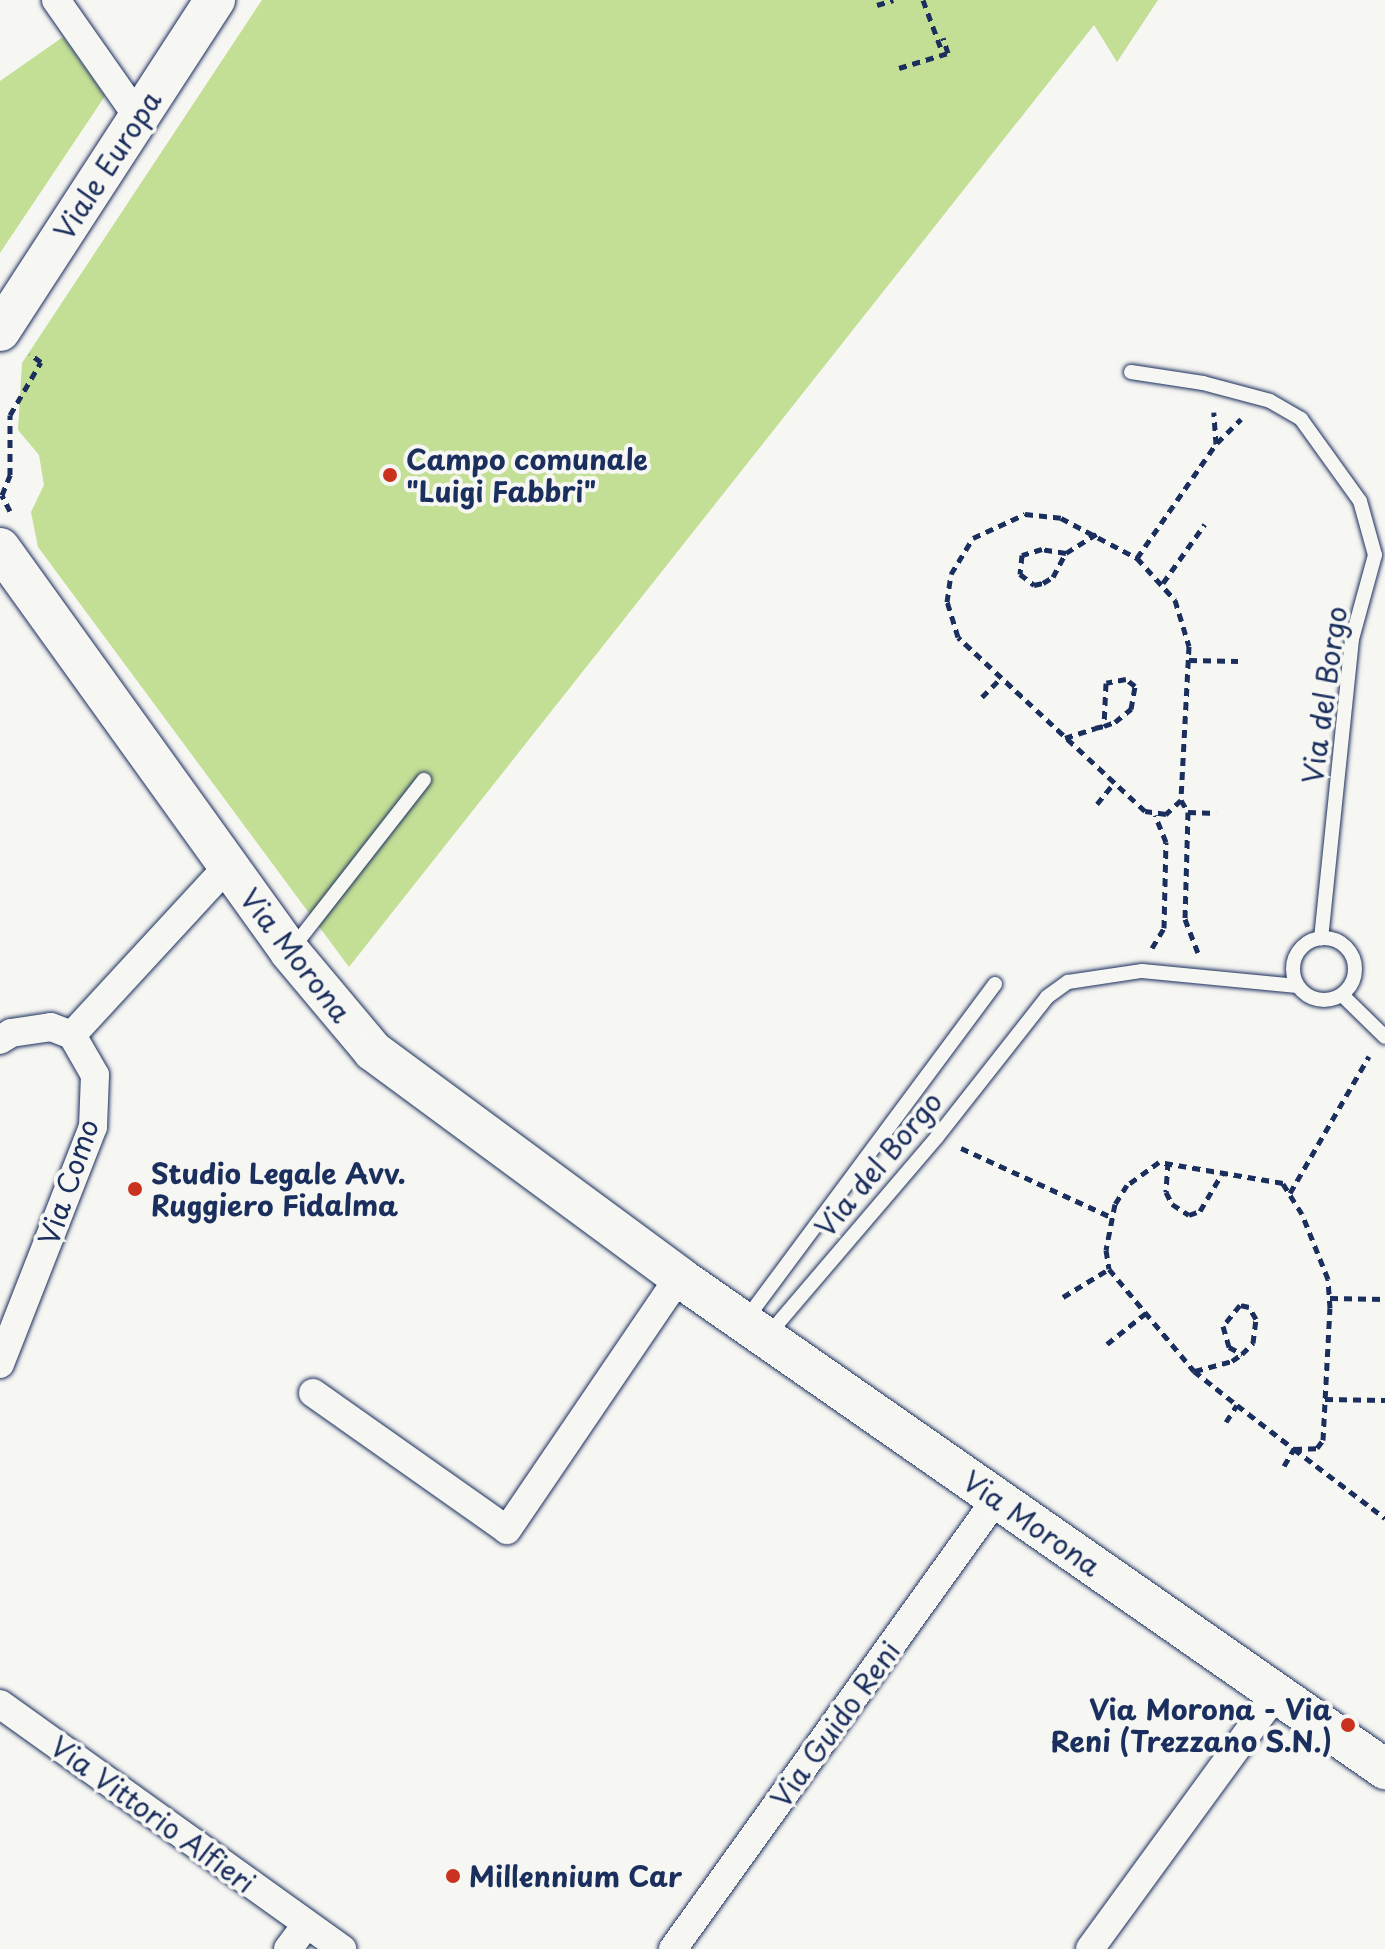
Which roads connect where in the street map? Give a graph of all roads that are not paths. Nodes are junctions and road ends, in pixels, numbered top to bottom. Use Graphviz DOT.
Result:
graph roads {
  1 [pos="56,0"];
  2 [pos="215,0"];
  3 [pos="138,117"];
  4 [pos="0,331"];
  5 [pos="1131,372"];
  6 [pos="0,548"];
  7 [pos="424,780"];
  8 [pos="227,867"];
  9 [pos="1321,938"];
  10 [pos="290,952"];
  11 [pos="995,984"];
  12 [pos="1297,986"];
  13 [pos="1342,995"];
  14 [pos="72,1035"];
  15 [pos="1383,1036"];
  16 [pos="0,1040"];
  17 [pos="679,1277"];
  18 [pos="755,1330"];
  19 [pos="0,1364"];
  20 [pos="313,1393"];
  21 [pos="997,1498"];
  22 [pos="1275,1695"];
  23 [pos="0,1704"];
  24 [pos="1385,1769"];
  25 [pos="307,1924"];
  26 [pos="288,1949"];
  27 [pos="342,1949"];
  28 [pos="673,1949"];
  29 [pos="1090,1949"];
  1 -- 3 [label="street"];
  2 -- 3 [label="main road, Viale Europa"];
  3 -- 4 [label="main road, Viale Europa"];
  5 -- 9 [label="lane, Via del Borgo"];
  6 -- 8 [label="main road, Via Morona"];
  7 -- 10 [label="lane"];
  8 -- 10 [label="main road, Via Morona"];
  8 -- 14 [label="street"];
  9 -- 12 [label="lane"];
  9 -- 13 [label="lane"];
  10 -- 17 [label="main road, Via Morona"];
  11 -- 18 [label="lane"];
  12 -- 13 [label="lane"];
  12 -- 18 [label="lane, Via del Borgo"];
  13 -- 15 [label="lane"];
  14 -- 16 [label="street"];
  14 -- 19 [label="street, Via Como"];
  17 -- 18 [label="main road, Via Morona"];
  17 -- 20 [label="street"];
  18 -- 21 [label="main road, Via Morona"];
  21 -- 22 [label="main road, Via Morona"];
  21 -- 28 [label="street, Via Guido Reni"];
  22 -- 24 [label="main road, Via Morona"];
  22 -- 29 [label="street"];
  23 -- 25 [label="street, Via Vittorio Alfieri"];
  25 -- 26 [label="street"];
  25 -- 27 [label="street, Via Vittorio Alfieri"];
}
